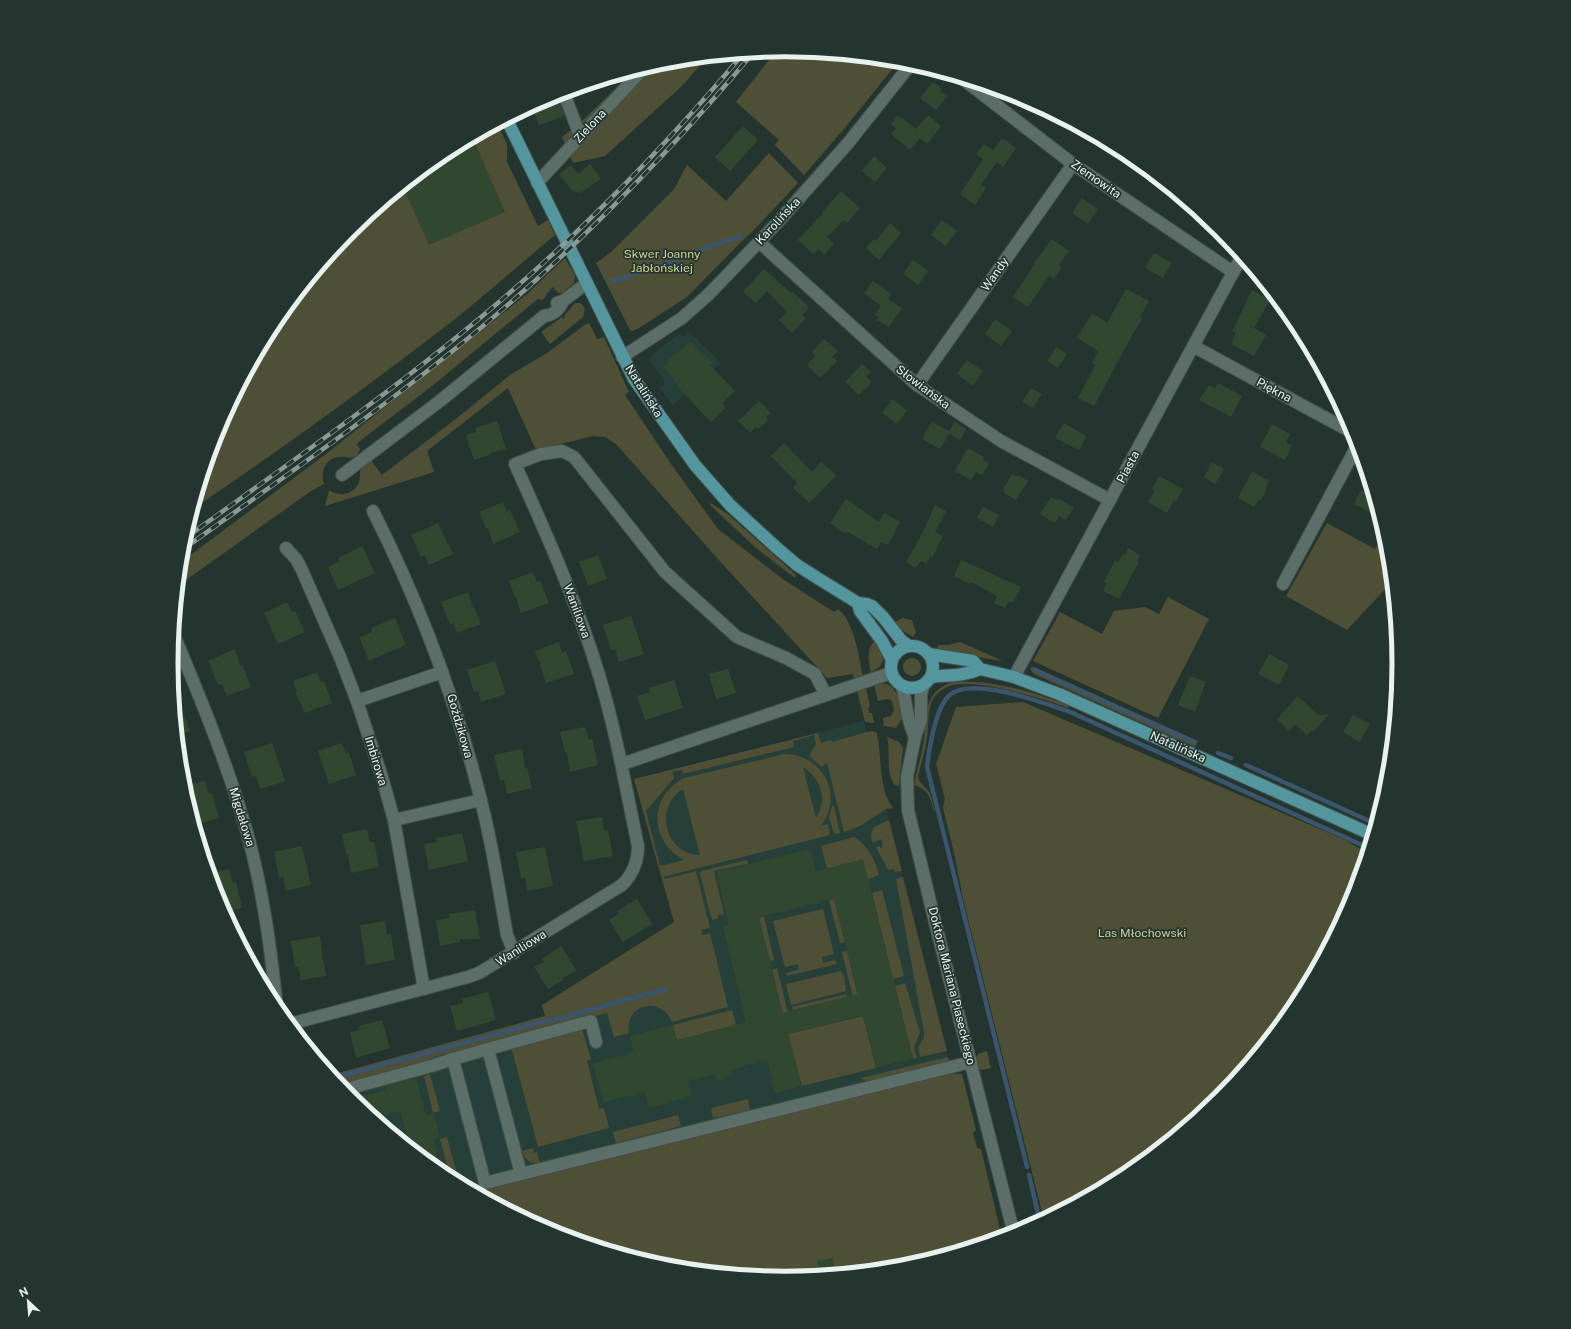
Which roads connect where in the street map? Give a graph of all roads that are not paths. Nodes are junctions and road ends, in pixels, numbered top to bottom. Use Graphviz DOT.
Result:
graph roads {
  1 [pos="907,70"];
  2 [pos="636,76"];
  3 [pos="972,87"];
  4 [pos="566,98"];
  5 [pos="509,124"];
  6 [pos="580,136"];
  7 [pos="1073,164"];
  8 [pos="537,183"];
  9 [pos="759,242"];
  10 [pos="1239,261"];
  11 [pos="1233,272"];
  12 [pos="587,283"];
  13 [pos="1193,346"];
  14 [pos="622,357"];
  15 [pos="917,385"];
  16 [pos="1346,429"];
  17 [pos="1354,451"];
  18 [pos="342,475"];
  19 [pos="1110,500"];
  20 [pos="373,511"];
  21 [pos="286,548"];
  22 [pos="1283,584"];
  23 [pos="858,603"];
  24 [pos="178,646"];
  25 [pos="908,646"];
  26 [pos="930,654"];
  27 [pos="892,660"];
  28 [pos="980,669"];
  29 [pos="442,672"];
  30 [pos="891,673"];
  31 [pos="1014,677"];
  32 [pos="927,681"];
  33 [pos="902,686"];
  34 [pos="826,695"];
  35 [pos="357,701"];
  36 [pos="915,737"];
  37 [pos="622,764"];
  38 [pos="481,800"];
  39 [pos="394,820"];
  40 [pos="1369,833"];
  41 [pos="514,953"];
  42 [pos="424,989"];
  43 [pos="276,995"];
  44 [pos="295,1023"];
  45 [pos="596,1042"];
  46 [pos="488,1049"];
  47 [pos="453,1059"];
  48 [pos="971,1062"];
  49 [pos="350,1088"];
  50 [pos="521,1174"];
  51 [pos="1013,1228"];
  1 -- 9 [label="street, Karolińska"];
  2 -- 6 [label="street, Zielona"];
  3 -- 7 [label="street, Ziemowita"];
  4 -- 6 [label="street"];
  5 -- 8 [label="main road, Natalińska"];
  6 -- 8 [label="street, Zielona"];
  7 -- 11 [label="street, Ziemowita"];
  7 -- 15 [label="street, Wandy"];
  8 -- 12 [label="main road, Natalińska"];
  9 -- 14 [label="street, Karolińska"];
  9 -- 15 [label="street, Słowiańska"];
  10 -- 11 [label="street, Piasta"];
  11 -- 13 [label="street, Piasta"];
  12 -- 14 [label="main road, Natalińska"];
  12 -- 18 [label="street"];
  13 -- 16 [label="street, Piękna"];
  13 -- 19 [label="street, Piasta"];
  14 -- 23 [label="main road, Natalińska"];
  15 -- 19 [label="street, Słowiańska"];
  17 -- 22 [label="street"];
  19 -- 31 [label="street, Piasta"];
  20 -- 29 [label="street, Goździkowa"];
  21 -- 35 [label="street, Imbirowa"];
  23 -- 25 [label="main road, Natalińska"];
  23 -- 27 [label="main road"];
  24 -- 43 [label="street, Migdałowa"];
  25 -- 26 [label="main road"];
  25 -- 27 [label="main road"];
  26 -- 28 [label="main road, Natalińska"];
  26 -- 32 [label="main road"];
  27 -- 30 [label="main road"];
  28 -- 31 [label="main road, Natalińska"];
  28 -- 32 [label="main road, Natalińska"];
  29 -- 35 [label="street"];
  29 -- 38 [label="street, Goździkowa"];
  30 -- 33 [label="main road"];
  30 -- 34 [label="street"];
  31 -- 40 [label="main road, Natalińska"];
  32 -- 33 [label="main road"];
  32 -- 36 [label="street, Doktora Mariana Piaseckiego"];
  33 -- 36 [label="street"];
  34 -- 37 [label="street"];
  34 -- 37 [label="street, Waniliowa"];
  35 -- 39 [label="street, Imbirowa"];
  36 -- 48 [label="street, Doktora Mariana Piaseckiego"];
  37 -- 41 [label="street, Waniliowa"];
  38 -- 39 [label="street"];
  38 -- 41 [label="street, Goździkowa"];
  39 -- 42 [label="street, Imbirowa"];
  41 -- 42 [label="street, Waniliowa"];
  42 -- 44 [label="street, Waniliowa"];
  45 -- 46 [label="street"];
  46 -- 47 [label="street"];
  46 -- 50 [label="street"];
  47 -- 49 [label="street"];
  47 -- 50 [label="street"];
  48 -- 50 [label="street"];
  48 -- 51 [label="street, Doktora Mariana Piaseckiego"];
}
